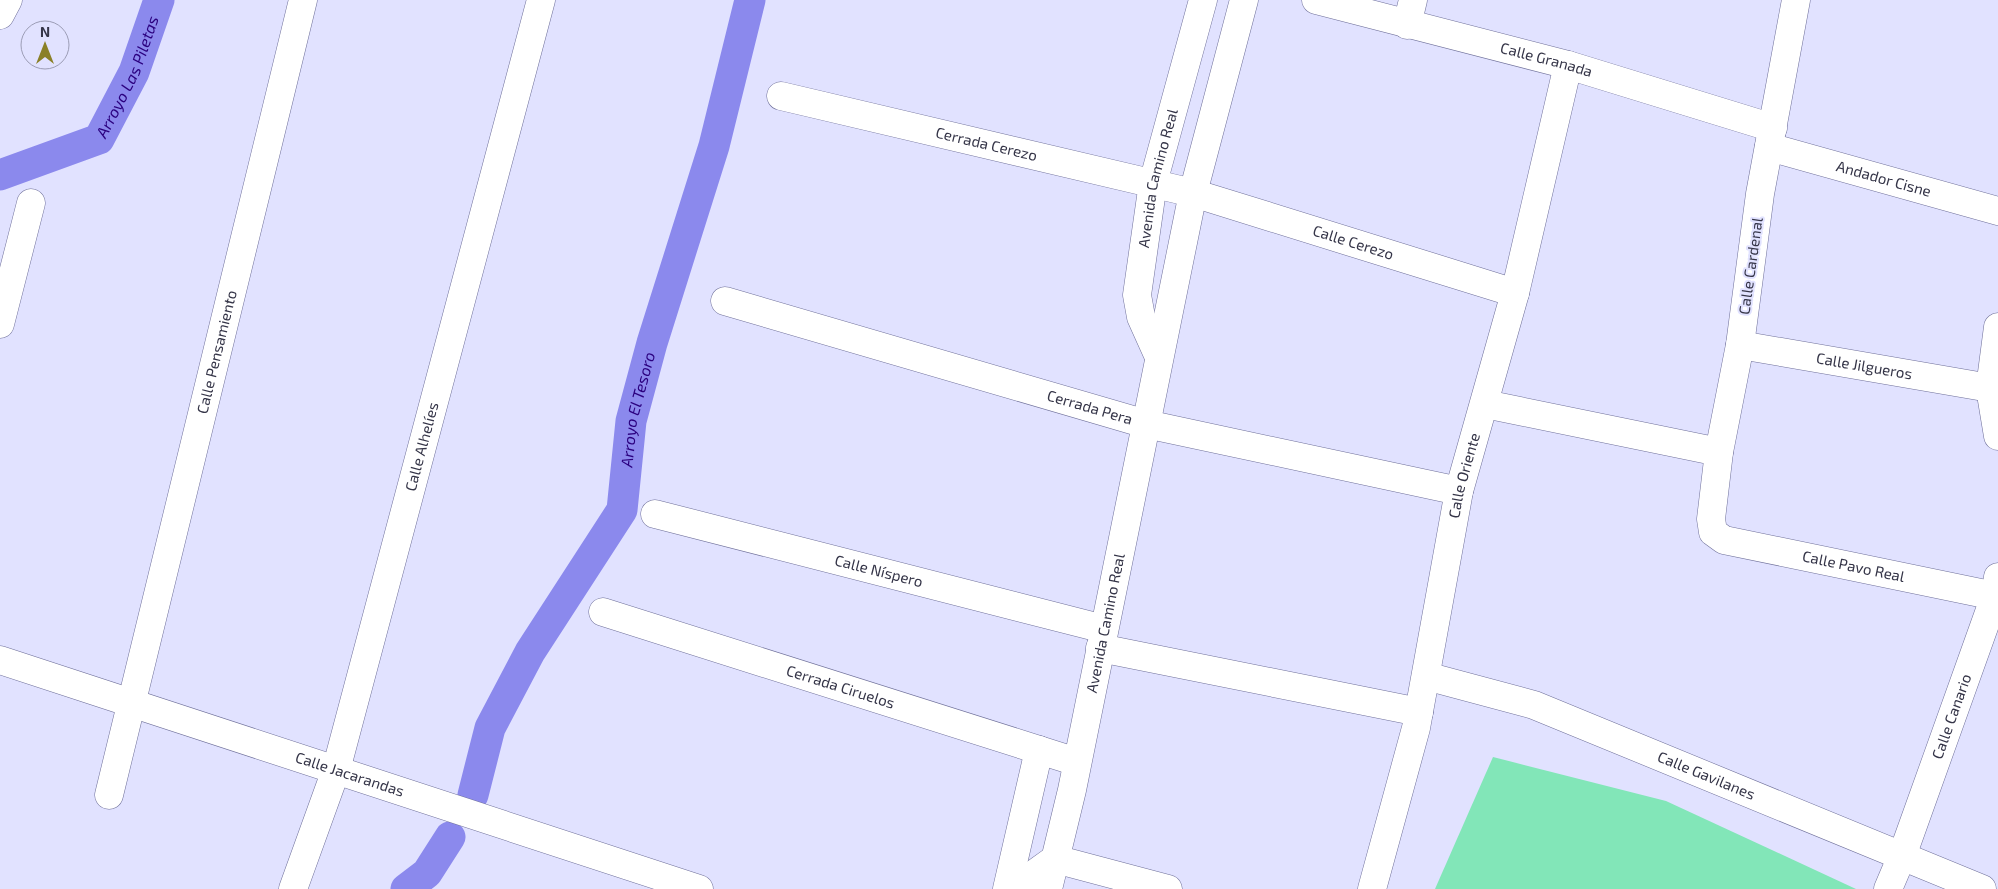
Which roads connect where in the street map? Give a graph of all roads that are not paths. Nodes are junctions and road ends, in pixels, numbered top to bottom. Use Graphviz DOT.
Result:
graph roads {
  1 [pos="8,0"];
  2 [pos="303,0"];
  3 [pos="541,0"];
  4 [pos="1203,0"];
  5 [pos="1244,0"];
  6 [pos="1316,0"];
  7 [pos="1796,0"];
  8 [pos="1410,12"];
  9 [pos="0,15"];
  10 [pos="1568,64"];
  11 [pos="780,96"];
  12 [pos="1771,137"];
  13 [pos="1153,183"];
  14 [pos="1193,193"];
  15 [pos="31,203"];
  16 [pos="1998,211"];
  17 [pos="1515,293"];
  18 [pos="725,301"];
  19 [pos="0,324"];
  20 [pos="1998,327"];
  21 [pos="1740,345"];
  22 [pos="1159,356"];
  23 [pos="1990,388"];
  24 [pos="1485,404"];
  25 [pos="1146,424"];
  26 [pos="1998,436"];
  27 [pos="1719,452"];
  28 [pos="1460,491"];
  29 [pos="655,514"];
  30 [pos="1713,532"];
  31 [pos="1996,586"];
  32 [pos="603,612"];
  33 [pos="1102,638"];
  34 [pos="0,660"];
  35 [pos="1426,676"];
  36 [pos="133,703"];
  37 [pos="1419,712"];
  38 [pos="1039,750"];
  39 [pos="1077,762"];
  40 [pos="336,770"];
  41 [pos="109,795"];
  42 [pos="1902,856"];
  43 [pos="1055,859"];
  44 [pos="292,889"];
  45 [pos="699,889"];
  46 [pos="1007,889"];
  47 [pos="1013,889"];
  48 [pos="1048,889"];
  49 [pos="1168,889"];
  50 [pos="1372,889"];
  51 [pos="1888,889"];
  52 [pos="1982,889"];
  1 -- 9 [label="street"];
  2 -- 36 [label="street, Calle Pensamiento"];
  3 -- 40 [label="street, Calle Alhelíes"];
  4 -- 13 [label="street, Avenida Camino Real"];
  5 -- 14 [label="street, Avenida Camino Real"];
  6 -- 8 [label="street, Calle Granada"];
  7 -- 12 [label="street, Calle Cardenal"];
  8 -- 10 [label="street, Calle Granada"];
  10 -- 12 [label="street, Calle Granada"];
  10 -- 17 [label="street, Calle Oriente"];
  11 -- 13 [label="street, Cerrada Cerezo"];
  12 -- 16 [label="street, Andador Cisne"];
  12 -- 21 [label="street, Calle Cardenal"];
  13 -- 14 [label="street, Cerrada Cerezo"];
  13 -- 22 [label="street, Avenida Camino Real"];
  14 -- 17 [label="street, Calle Cerezo"];
  14 -- 22 [label="street, Avenida Camino Real"];
  15 -- 19 [label="street"];
  17 -- 24 [label="street, Calle Oriente"];
  18 -- 25 [label="street, Cerrada Pera"];
  20 -- 23 [label="street"];
  21 -- 23 [label="street, Calle Jilgueros"];
  21 -- 27 [label="street, Calle Cardenal"];
  22 -- 25 [label="street, Avenida Camino Real"];
  23 -- 26 [label="street"];
  24 -- 27 [label="street"];
  24 -- 28 [label="street, Calle Oriente"];
  25 -- 28 [label="street, Cerrada Pera"];
  25 -- 33 [label="street, Avenida Camino Real"];
  27 -- 30 [label="street, Calle Cardenal"];
  28 -- 35 [label="street, Calle Oriente"];
  29 -- 33 [label="street, Calle Níspero"];
  30 -- 31 [label="street, Calle Pavo Real"];
  31 -- 42 [label="street, Calle Canario"];
  32 -- 38 [label="street, Cerrada Ciruelos"];
  33 -- 37 [label="street, Calle Níspero"];
  33 -- 39 [label="street, Avenida Camino Real"];
  34 -- 36 [label="street, Calle Jacarandas"];
  35 -- 37 [label="street, Calle Oriente"];
  35 -- 42 [label="street, Calle Gavilanes"];
  36 -- 40 [label="street, Calle Jacarandas"];
  36 -- 41 [label="street, Calle Pensamiento"];
  37 -- 50 [label="street, Calle Oriente"];
  38 -- 39 [label="street, Cerrada Ciruelos"];
  38 -- 46 [label="street"];
  39 -- 43 [label="street, Avenida Camino Real"];
  40 -- 44 [label="street, Calle Alhelíes"];
  40 -- 45 [label="street, Calle Jacarandas"];
  42 -- 51 [label="street, Calle Canario"];
  42 -- 52 [label="street, Calle Gavilanes"];
  43 -- 47 [label="street"];
  43 -- 48 [label="street, Avenida Camino Real"];
  43 -- 49 [label="street"];
}
